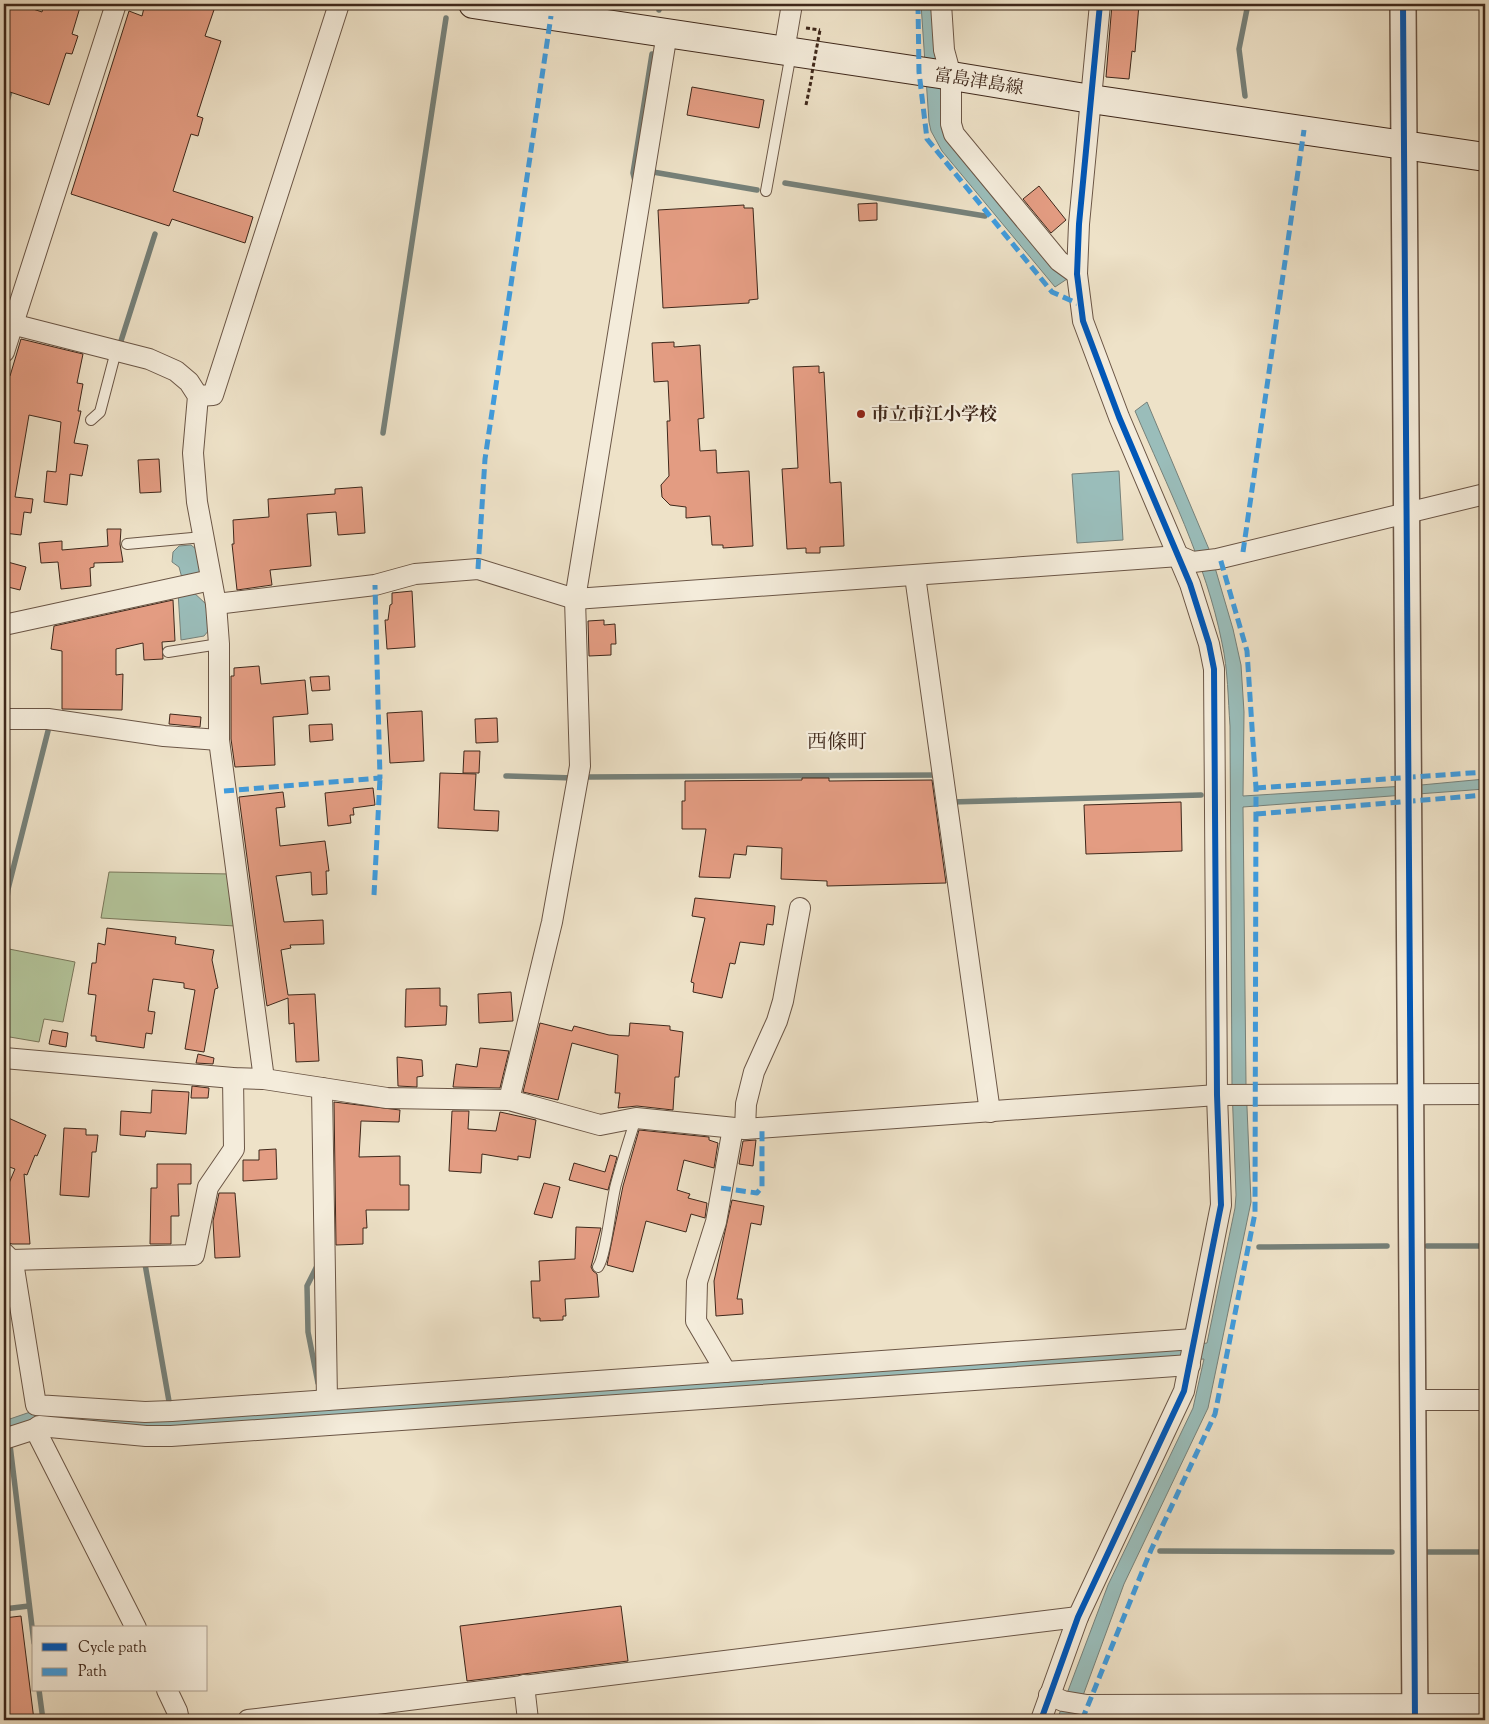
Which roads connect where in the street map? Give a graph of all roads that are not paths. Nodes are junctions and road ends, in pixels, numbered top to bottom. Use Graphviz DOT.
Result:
graph roads {
  1 [pos="116,4"];
  2 [pos="339,4"];
  3 [pos="473,4"];
  4 [pos="792,4"];
  5 [pos="941,4"];
  6 [pos="1100,4"];
  7 [pos="1403,4"];
  8 [pos="552,10"];
  9 [pos="667,33"];
  10 [pos="787,51"];
  11 [pos="940,74"];
  12 [pos="1091,99"];
  13 [pos="1404,145"];
  14 [pos="1485,157"];
  15 [pos="766,191"];
  16 [pos="1077,274"];
  17 [pos="8,323"];
  18 [pos="4,352"];
  19 [pos="116,352"];
  20 [pos="198,396"];
  21 [pos="91,420"];
  22 [pos="1485,494"];
  23 [pos="1407,514"];
  24 [pos="203,536"];
  25 [pos="127,544"];
  26 [pos="1186,559"];
  27 [pos="915,576"];
  28 [pos="211,580"];
  29 [pos="575,599"];
  30 [pos="216,604"];
  31 [pos="4,625"];
  32 [pos="219,644"];
  33 [pos="168,652"];
  34 [pos="4,720"];
  35 [pos="219,740"];
  36 [pos="800,908"];
  37 [pos="4,1058"];
  38 [pos="233,1078"];
  39 [pos="264,1079"];
  40 [pos="322,1088"];
  41 [pos="1410,1094"];
  42 [pos="1485,1094"];
  43 [pos="1222,1095"];
  44 [pos="509,1100"];
  45 [pos="990,1112"];
  46 [pos="636,1118"];
  47 [pos="739,1128"];
  48 [pos="8,1256"];
  49 [pos="598,1266"];
  50 [pos="1192,1352"];
  51 [pos="726,1372"];
  52 [pos="327,1400"];
  53 [pos="1413,1400"];
  54 [pos="1485,1400"];
  55 [pos="37,1418"];
  56 [pos="4,1439"];
  57 [pos="1078,1617"];
  58 [pos="135,1626"];
  59 [pos="524,1685"];
  60 [pos="168,1692"];
  61 [pos="1056,1698"];
  62 [pos="1485,1704"];
  63 [pos="1415,1712"];
  64 [pos="179,1720"];
  65 [pos="248,1720"];
  66 [pos="528,1720"];
  67 [pos="1041,1720"];
  1 -- 17 [label="street"];
  2 -- 20 [label="street"];
  3 -- 8 [label="main road, 富島津島線"];
  4 -- 10 [label="street"];
  5 -- 11 [label="street"];
  6 -- 12 [label="street"];
  7 -- 13 [label="street"];
  8 -- 9 [label="main road, 富島津島線"];
  9 -- 10 [label="main road, 富島津島線"];
  9 -- 29 [label="street"];
  10 -- 11 [label="main road, 富島津島線"];
  10 -- 15 [label="lane"];
  11 -- 12 [label="main road, 富島津島線"];
  11 -- 16 [label="street"];
  12 -- 13 [label="main road, 富島津島線"];
  12 -- 16 [label="street"];
  13 -- 14 [label="main road, 富島津島線"];
  13 -- 23 [label="street"];
  16 -- 26 [label="street"];
  17 -- 18 [label="street"];
  17 -- 19 [label="street"];
  19 -- 20 [label="street"];
  19 -- 21 [label="lane"];
  20 -- 24 [label="street"];
  22 -- 23 [label="street"];
  23 -- 26 [label="street"];
  23 -- 41 [label="street"];
  24 -- 25 [label="lane"];
  24 -- 28 [label="street"];
  26 -- 27 [label="street"];
  26 -- 43 [label="street"];
  27 -- 29 [label="street"];
  27 -- 45 [label="street"];
  28 -- 30 [label="street"];
  28 -- 31 [label="street"];
  29 -- 30 [label="street"];
  29 -- 44 [label="street"];
  30 -- 32 [label="street"];
  32 -- 33 [label="lane"];
  32 -- 35 [label="street"];
  34 -- 35 [label="street"];
  35 -- 39 [label="street"];
  36 -- 47 [label="street"];
  37 -- 38 [label="street"];
  38 -- 39 [label="street"];
  38 -- 48 [label="street"];
  39 -- 40 [label="street"];
  40 -- 44 [label="street"];
  40 -- 52 [label="street"];
  41 -- 42 [label="street"];
  41 -- 43 [label="street"];
  41 -- 53 [label="street"];
  43 -- 45 [label="street"];
  43 -- 50 [label="street"];
  44 -- 46 [label="street"];
  45 -- 47 [label="street"];
  46 -- 47 [label="street"];
  46 -- 49 [label="lane"];
  47 -- 51 [label="street"];
  48 -- 55 [label="street"];
  50 -- 51 [label="street"];
  50 -- 55 [label="street"];
  50 -- 57 [label="street"];
  51 -- 52 [label="street"];
  52 -- 55 [label="street"];
  53 -- 54 [label="street"];
  53 -- 63 [label="street"];
  55 -- 56 [label="street"];
  55 -- 58 [label="street"];
  57 -- 59 [label="street"];
  57 -- 61 [label="street"];
  59 -- 65 [label="street"];
  59 -- 66 [label="street"];
  60 -- 64 [label="street"];
  61 -- 63 [label="street"];
  61 -- 67 [label="street"];
  62 -- 63 [label="street"];
}
